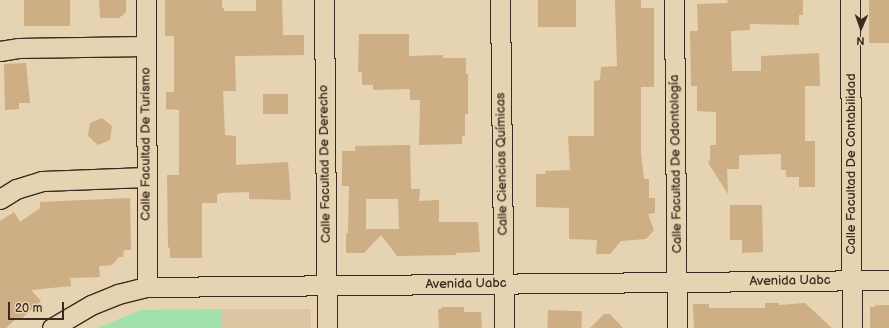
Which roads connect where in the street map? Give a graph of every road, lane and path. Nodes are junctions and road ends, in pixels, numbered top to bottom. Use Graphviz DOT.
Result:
graph roads {
  1 [pos="146,0"];
  2 [pos="324,0"];
  3 [pos="500,0"];
  4 [pos="674,0"];
  5 [pos="850,0"];
  6 [pos="146,46"];
  7 [pos="0,51"];
  8 [pos="146,177"];
  9 [pos="0,199"];
  10 [pos="852,280"];
  11 [pos="889,280"];
  12 [pos="677,282"];
  13 [pos="504,284"];
  14 [pos="326,285"];
  15 [pos="147,287"];
  16 [pos="52,328"];
  17 [pos="327,328"];
  18 [pos="504,328"];
  19 [pos="678,328"];
  20 [pos="852,328"];
  1 -- 6 [label="street, Calle Facultad De Turismo"];
  2 -- 14 [label="street, Calle Facultad De Derecho"];
  3 -- 13 [label="street, Calle Ciencias Químicas"];
  4 -- 12 [label="street, Calle Facultad De Odontología"];
  5 -- 10 [label="street, Calle Facultad De Contabilidad"];
  6 -- 7 [label="street"];
  6 -- 8 [label="street, Calle Facultad De Turismo"];
  8 -- 9 [label="street"];
  8 -- 15 [label="street, Calle Facultad De Turismo"];
  10 -- 11 [label="street, Avenida Uabc"];
  10 -- 12 [label="street, Avenida Uabc"];
  10 -- 20 [label="street, Calle Facultad De Contabilidad"];
  12 -- 13 [label="street, Avenida Uabc"];
  12 -- 19 [label="street, Calle Facultad De Odontología"];
  13 -- 14 [label="street, Avenida Uabc"];
  13 -- 18 [label="street, Calle Ciencias Químicas"];
  14 -- 15 [label="street, Avenida Uabc"];
  14 -- 17 [label="street, Calle Facultad De Derecho"];
  15 -- 16 [label="street, Avenida Uabc"];
}
